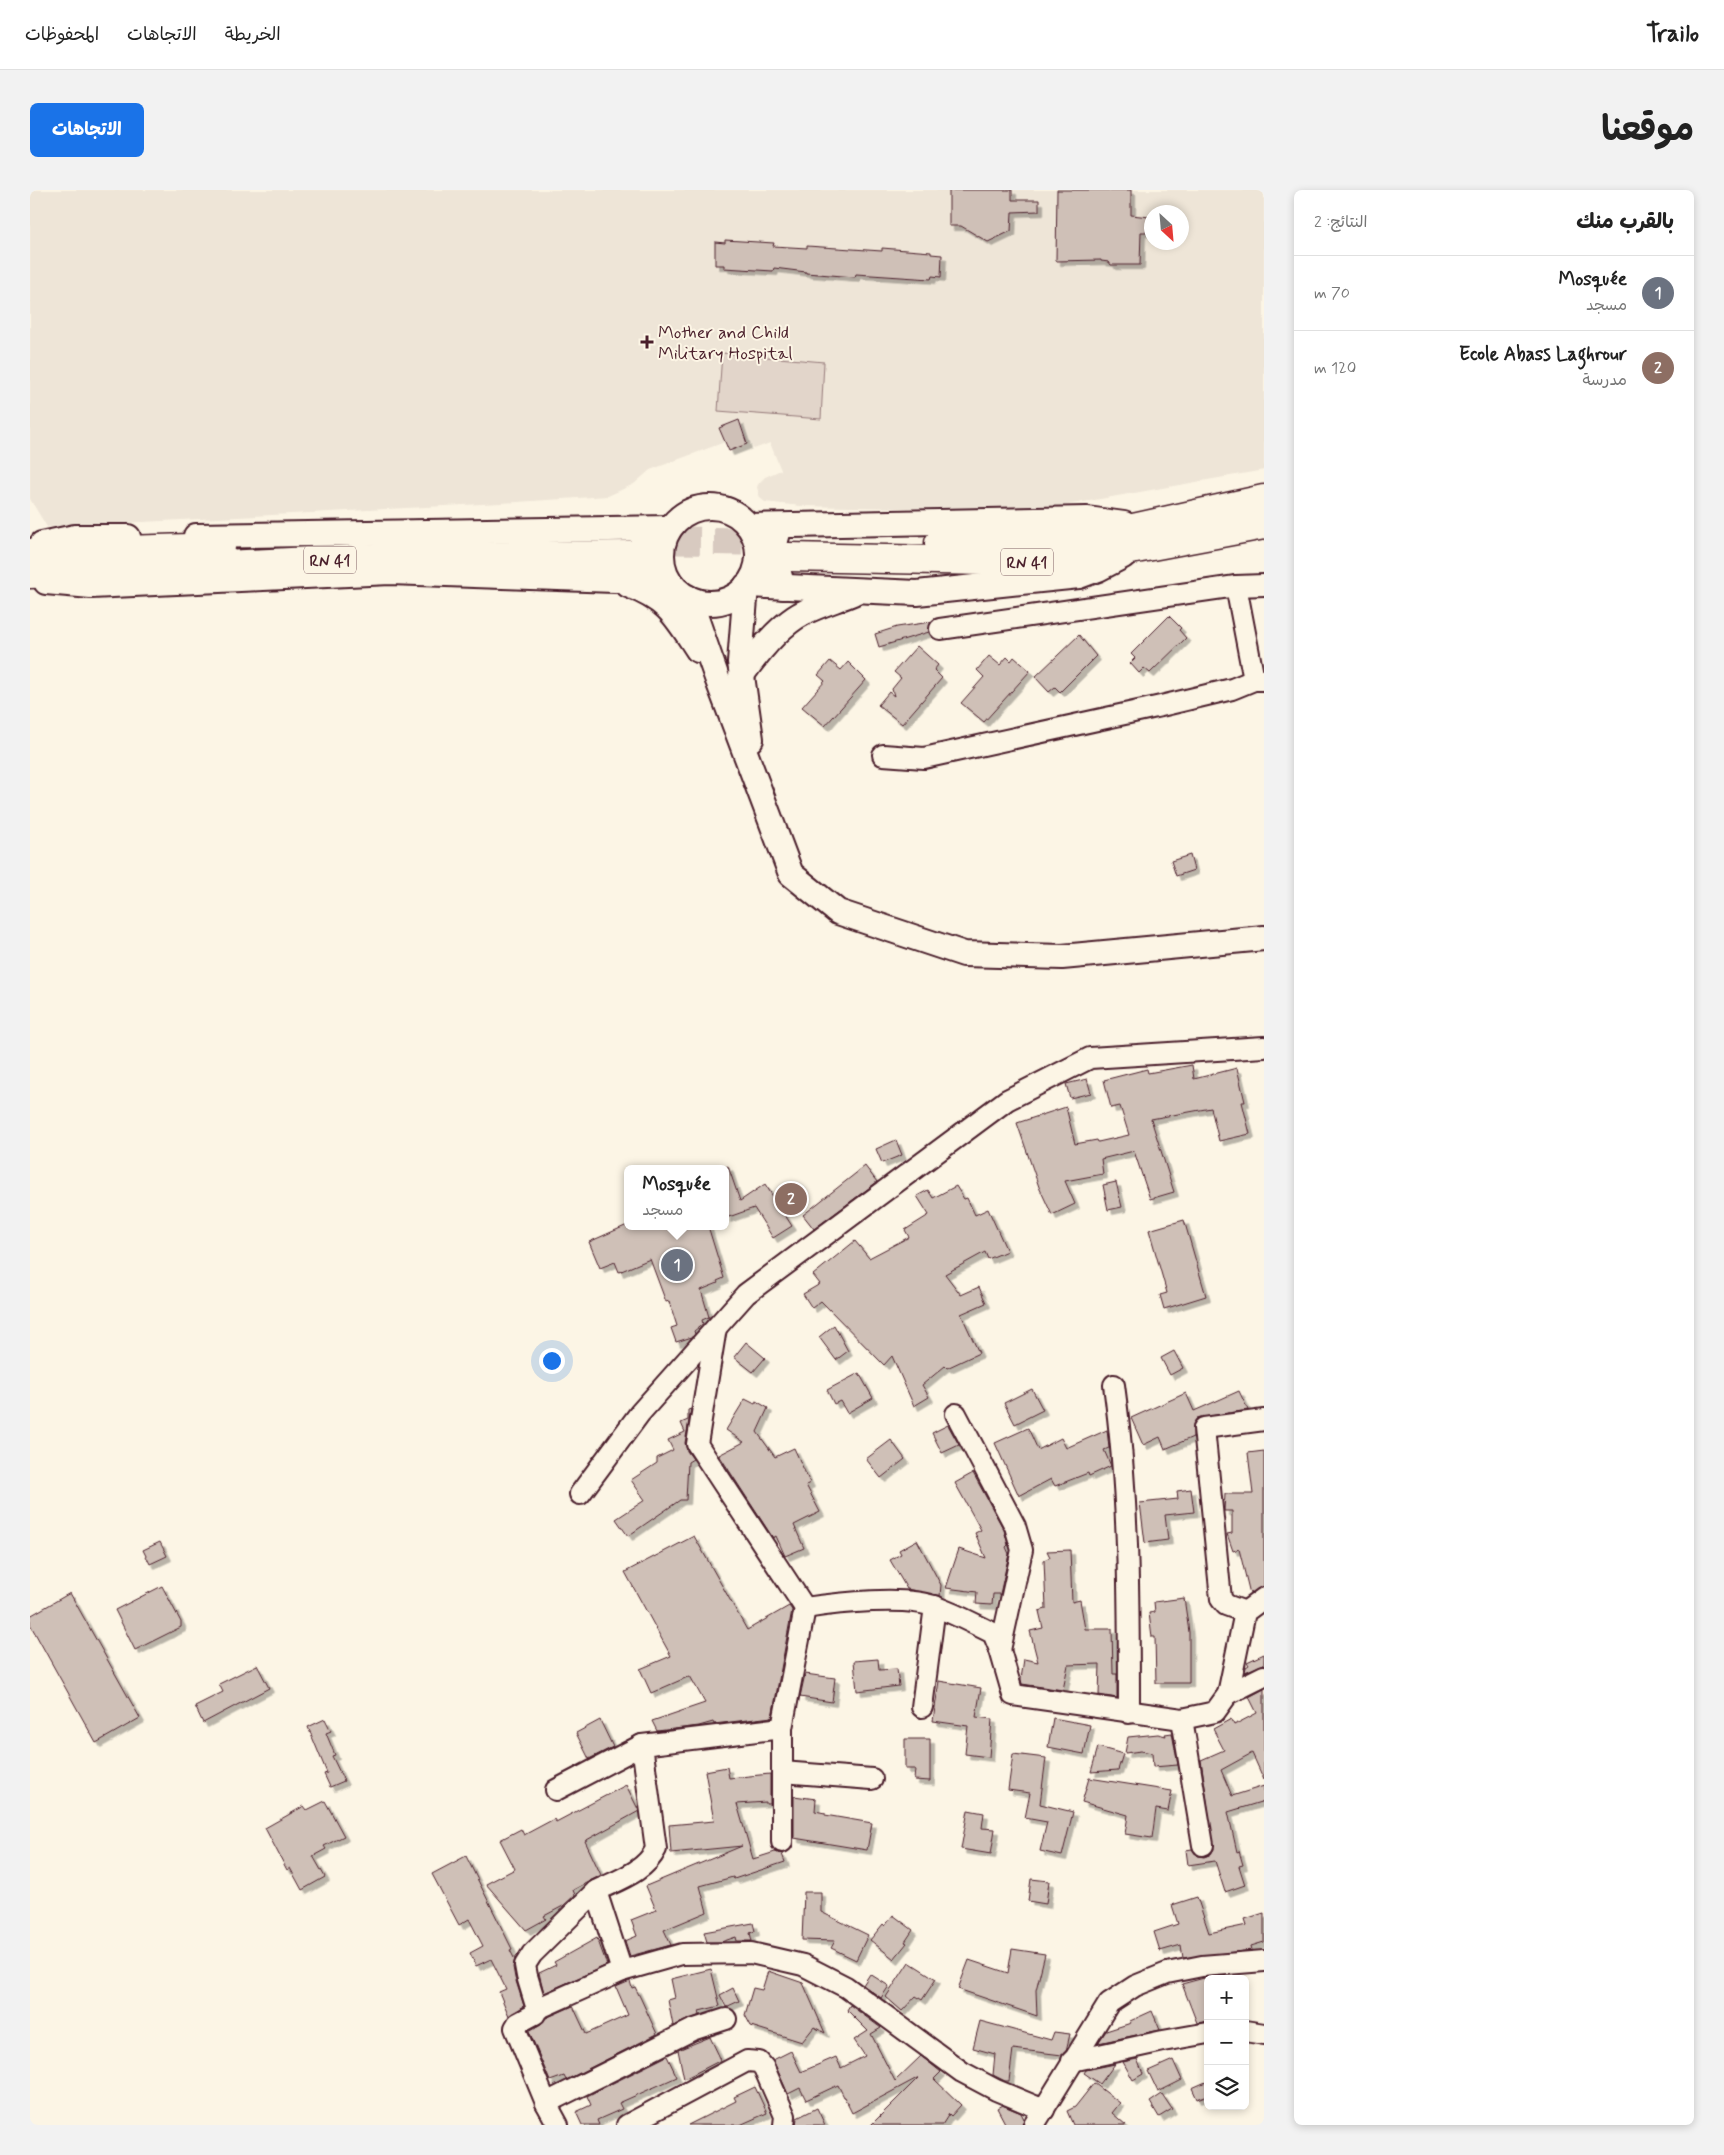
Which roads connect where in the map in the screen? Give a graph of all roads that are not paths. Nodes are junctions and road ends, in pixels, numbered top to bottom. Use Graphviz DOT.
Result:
graph roads {
  1 [pos="1264,499"];
  2 [pos="1264,525"];
  3 [pos="750,526"];
  4 [pos="670,528"];
  5 [pos="1138,538"];
  6 [pos="633,541"];
  7 [pos="787,542"];
  8 [pos="30,549"];
  9 [pos="30,552"];
  10 [pos="30,576"];
  11 [pos="628,582"];
  12 [pos="670,582"];
  13 [pos="747,586"];
  14 [pos="783,586"];
  15 [pos="1236,586"];
  16 [pos="1264,586"];
  17 [pos="860,590"];
  18 [pos="689,598"];
  19 [pos="940,629"];
  20 [pos="741,676"];
  21 [pos="717,678"];
  22 [pos="1259,680"];
  23 [pos="883,755"];
  24 [pos="758,785"];
  25 [pos="1264,938"];
  26 [pos="1264,1046"];
  27 [pos="716,1328"];
  28 [pos="1114,1385"];
  29 [pos="956,1414"];
  30 [pos="1264,1420"];
  31 [pos="580,1494"];
  32 [pos="1264,1598"];
  33 [pos="935,1606"];
  34 [pos="805,1608"];
  35 [pos="1245,1612"];
  36 [pos="1000,1650"];
  37 [pos="1264,1676"];
  38 [pos="1228,1694"];
  39 [pos="922,1706"];
  40 [pos="1129,1713"];
  41 [pos="1182,1719"];
  42 [pos="782,1728"];
  43 [pos="642,1745"];
  44 [pos="782,1772"];
  45 [pos="872,1779"];
  46 [pos="556,1790"];
  47 [pos="782,1842"];
  48 [pos="1203,1845"];
  49 [pos="596,1891"];
  50 [pos="1264,1961"];
  51 [pos="622,1971"];
  52 [pos="537,2009"];
  53 [pos="726,2019"];
  54 [pos="1249,2032"];
  55 [pos="1204,2034"];
  56 [pos="1264,2034"];
  57 [pos="1072,2061"];
  58 [pos="546,2103"];
  59 [pos="1038,2117"];
  60 [pos="558,2125"];
  61 [pos="627,2125"];
  62 [pos="784,2125"];
  1 -- 5 [label="highway, RN 41"];
  2 -- 5 [label="highway, RN 41"];
  3 -- 4 [label="street"];
  3 -- 7 [label="street"];
  3 -- 13 [label="street"];
  4 -- 6 [label="street"];
  4 -- 12 [label="street"];
  5 -- 7 [label="street"];
  5 -- 7 [label="highway, RN 41"];
  5 -- 17 [label="street"];
  6 -- 8 [label="street"];
  6 -- 9 [label="highway, RN 41"];
  6 -- 10 [label="highway, RN 41"];
  6 -- 11 [label="street"];
  7 -- 14 [label="street"];
  10 -- 11 [label="street"];
  11 -- 12 [label="street"];
  11 -- 21 [label="street"];
  12 -- 18 [label="street"];
  13 -- 14 [label="street"];
  13 -- 18 [label="street"];
  13 -- 20 [label="street"];
  14 -- 17 [label="street"];
  15 -- 16 [label="street"];
  15 -- 19 [label="street"];
  15 -- 22 [label="street"];
  17 -- 20 [label="street"];
  18 -- 21 [label="street"];
  20 -- 24 [label="street"];
  21 -- 24 [label="street"];
  22 -- 23 [label="street"];
  24 -- 25 [label="street"];
  26 -- 27 [label="street"];
  27 -- 31 [label="street"];
  27 -- 34 [label="street"];
  28 -- 40 [label="street"];
  29 -- 36 [label="street"];
  30 -- 35 [label="street"];
  32 -- 35 [label="street"];
  33 -- 34 [label="street"];
  33 -- 36 [label="street"];
  33 -- 39 [label="street"];
  34 -- 42 [label="street"];
  35 -- 38 [label="street"];
  36 -- 40 [label="street"];
  37 -- 38 [label="street"];
  38 -- 41 [label="street"];
  40 -- 41 [label="street"];
  41 -- 48 [label="street"];
  42 -- 43 [label="street"];
  42 -- 44 [label="street"];
  43 -- 46 [label="street"];
  43 -- 49 [label="street"];
  44 -- 45 [label="street"];
  44 -- 47 [label="street"];
  49 -- 51 [label="street"];
  49 -- 52 [label="street"];
  50 -- 57 [label="street"];
  51 -- 52 [label="street"];
  51 -- 59 [label="street"];
  52 -- 58 [label="street"];
  53 -- 58 [label="street"];
  54 -- 56 [label="street"];
  55 -- 57 [label="street"];
  57 -- 59 [label="street"];
  58 -- 60 [label="street"];
  61 -- 62 [label="street"];
}
